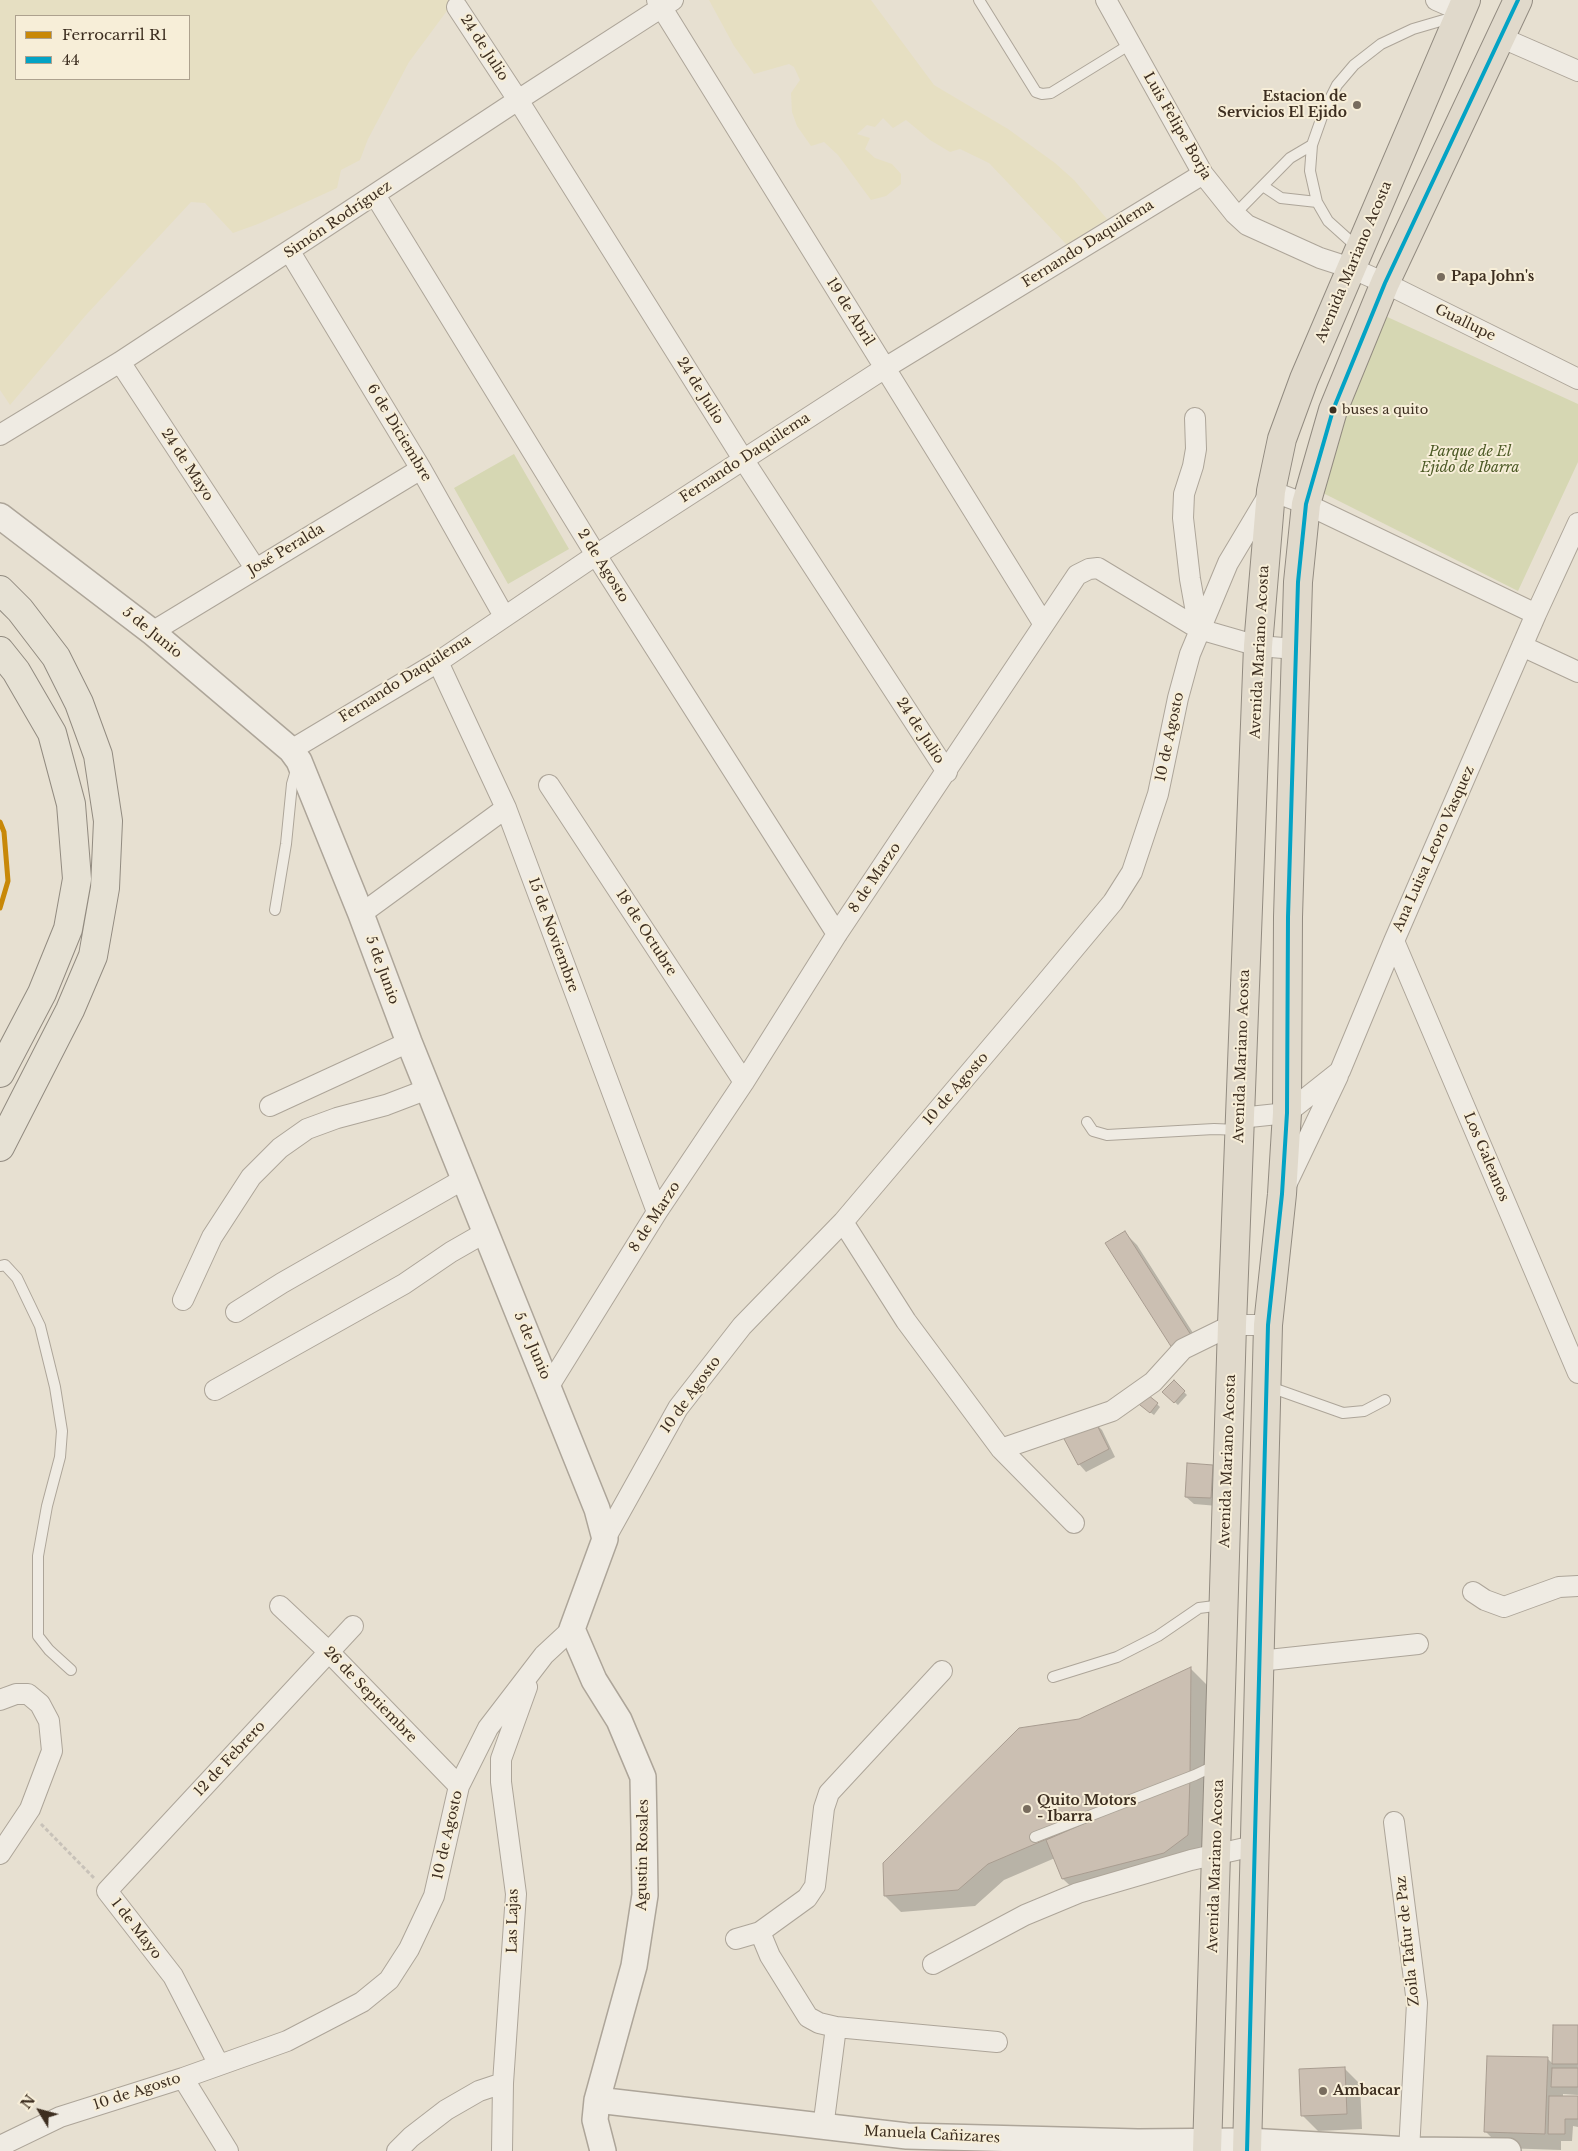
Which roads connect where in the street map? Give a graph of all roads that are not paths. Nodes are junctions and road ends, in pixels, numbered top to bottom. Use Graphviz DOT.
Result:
graph roads {
  1 [pos="979,0"];
  2 [pos="1106,0"];
  3 [pos="1436,0"];
  4 [pos="1518,0"];
  5 [pos="664,2"];
  6 [pos="457,7"];
  7 [pos="1462,9"];
  8 [pos="1500,37"];
  9 [pos="1129,44"];
  10 [pos="1578,71"];
  11 [pos="518,100"];
  12 [pos="1312,145"];
  13 [pos="1203,174"];
  14 [pos="1262,186"];
  15 [pos="375,195"];
  16 [pos="1317,202"];
  17 [pos="1235,214"];
  18 [pos="290,252"];
  19 [pos="1355,258"];
  20 [pos="1385,283"];
  21 [pos="120,362"];
  22 [pos="885,368"];
  23 [pos="1578,379"];
  24 [pos="1195,418"];
  25 [pos="0,435"];
  26 [pos="743,459"];
  27 [pos="421,469"];
  28 [pos="1271,492"];
  29 [pos="1306,504"];
  30 [pos="0,516"];
  31 [pos="1578,523"];
  32 [pos="596,555"];
  33 [pos="255,568"];
  34 [pos="0,590"];
  35 [pos="1536,614"];
  36 [pos="504,616"];
  37 [pos="1043,623"];
  38 [pos="1199,629"];
  39 [pos="152,632"];
  40 [pos="1258,646"];
  41 [pos="1522,646"];
  42 [pos="1296,649"];
  43 [pos="0,650"];
  44 [pos="438,662"];
  45 [pos="1578,672"];
  46 [pos="295,756"];
  47 [pos="947,772"];
  48 [pos="549,785"];
  49 [pos="506,808"];
  50 [pos="275,910"];
  51 [pos="361,914"];
  52 [pos="837,934"];
  53 [pos="1394,941"];
  54 [pos="409,1042"];
  55 [pos="1340,1072"];
  56 [pos="0,1073"];
  57 [pos="744,1082"];
  58 [pos="428,1089"];
  59 [pos="270,1106"];
  60 [pos="1287,1113"];
  61 [pos="1087,1122"];
  62 [pos="1240,1124"];
  63 [pos="0,1147"];
  64 [pos="464,1179"];
  65 [pos="1282,1194"];
  66 [pos="657,1212"];
  67 [pos="843,1222"];
  68 [pos="486,1232"];
  69 [pos="0,1266"];
  70 [pos="183,1300"];
  71 [pos="236,1312"];
  72 [pos="1232,1325"];
  73 [pos="1268,1325"];
  74 [pos="1578,1373"];
  75 [pos="549,1386"];
  76 [pos="1266,1386"];
  77 [pos="215,1390"];
  78 [pos="1384,1400"];
  79 [pos="1001,1449"];
  80 [pos="1074,1524"];
  81 [pos="605,1539"];
  82 [pos="1578,1586"];
  83 [pos="1473,1592"];
  84 [pos="1223,1605"];
  85 [pos="280,1606"];
  86 [pos="353,1626"];
  87 [pos="572,1629"];
  88 [pos="1418,1644"];
  89 [pos="330,1653"];
  90 [pos="1259,1661"];
  91 [pos="534,1668"];
  92 [pos="70,1670"];
  93 [pos="942,1671"];
  94 [pos="1053,1678"];
  95 [pos="0,1700"];
  96 [pos="1219,1764"];
  97 [pos="459,1786"];
  98 [pos="1394,1822"];
  99 [pos="1035,1837"];
  100 [pos="1254,1846"];
  101 [pos="1216,1853"];
  102 [pos="0,1854"];
  103 [pos="107,1891"];
  104 [pos="760,1932"];
  105 [pos="736,1939"];
  106 [pos="933,1964"];
  107 [pos="836,2027"];
  108 [pos="997,2042"];
  109 [pos="219,2065"];
  110 [pos="183,2078"];
  111 [pos="503,2084"];
  112 [pos="597,2100"];
  113 [pos="823,2128"];
  114 [pos="907,2144"];
  115 [pos="0,2146"];
  116 [pos="1207,2146"];
  117 [pos="1247,2146"];
  118 [pos="1409,2150"];
  119 [pos="228,2151"];
  120 [pos="397,2151"];
  121 [pos="502,2151"];
  122 [pos="603,2151"];
  123 [pos="1508,2151"];
  1 -- 9 [label="lane"];
  2 -- 9 [label="street, Luis Felipe Borja"];
  3 -- 7 [label="street"];
  4 -- 8 [label="highway"];
  5 -- 11 [label="street, Simón Rodríguez"];
  5 -- 22 [label="street, 19 de Abril"];
  6 -- 11 [label="street, 24 de Julio"];
  7 -- 12 [label="lane"];
  7 -- 19 [label="highway, Avenida Mariano Acosta"];
  8 -- 10 [label="street"];
  8 -- 20 [label="highway"];
  9 -- 13 [label="street, Luis Felipe Borja"];
  11 -- 15 [label="street, Simón Rodríguez"];
  11 -- 26 [label="street, 24 de Julio"];
  12 -- 14 [label="lane"];
  12 -- 16 [label="lane"];
  13 -- 17 [label="street, Luis Felipe Borja"];
  13 -- 22 [label="street, Fernando Daquilema"];
  14 -- 16 [label="lane"];
  14 -- 17 [label="lane"];
  15 -- 18 [label="street, Simón Rodríguez"];
  15 -- 32 [label="street, 2 de Agosto"];
  16 -- 19 [label="lane"];
  17 -- 19 [label="street, Luis Felipe Borja"];
  18 -- 21 [label="street, Simón Rodríguez"];
  18 -- 27 [label="street, 6 de Diciembre"];
  19 -- 20 [label="street, Guallupe"];
  19 -- 28 [label="highway, Avenida Mariano Acosta"];
  20 -- 23 [label="street, Guallupe"];
  20 -- 29 [label="highway"];
  21 -- 25 [label="street, Simón Rodríguez"];
  21 -- 33 [label="street, 24 de Mayo"];
  22 -- 26 [label="street, Fernando Daquilema"];
  22 -- 37 [label="street, 19 de Abril"];
  24 -- 38 [label="street"];
  26 -- 32 [label="street, Fernando Daquilema"];
  26 -- 47 [label="street, 24 de Julio"];
  27 -- 33 [label="street, José Peralda"];
  27 -- 36 [label="street, 6 de Diciembre"];
  28 -- 29 [label="street"];
  28 -- 38 [label="street, 10 de Agosto"];
  28 -- 40 [label="highway, Avenida Mariano Acosta"];
  29 -- 35 [label="street"];
  29 -- 42 [label="highway"];
  30 -- 39 [label="street, 5 de Junio"];
  31 -- 35 [label="street, Ana Luisa Leoro Vasquez"];
  32 -- 36 [label="street, Fernando Daquilema"];
  32 -- 52 [label="street, 2 de Agosto"];
  33 -- 39 [label="street, José Peralda"];
  34 -- 63 [label="main road"];
  35 -- 41 [label="street, Ana Luisa Leoro Vasquez"];
  36 -- 44 [label="street, Fernando Daquilema"];
  37 -- 38 [label="street, 8 de Marzo"];
  37 -- 47 [label="street, 8 de Marzo"];
  38 -- 40 [label="street, 8 de Marzo"];
  38 -- 67 [label="street, 10 de Agosto"];
  39 -- 46 [label="street, 5 de Junio"];
  40 -- 42 [label="street, 8 de Marzo"];
  40 -- 62 [label="highway, Avenida Mariano Acosta"];
  41 -- 45 [label="street"];
  41 -- 53 [label="street, Ana Luisa Leoro Vasquez"];
  42 -- 60 [label="highway"];
  43 -- 56 [label="main road"];
  44 -- 46 [label="street, Fernando Daquilema"];
  44 -- 49 [label="street, 15 de Noviembre"];
  46 -- 50 [label="lane"];
  46 -- 51 [label="street, 5 de Junio"];
  47 -- 52 [label="street, 8 de Marzo"];
  48 -- 57 [label="street, 18 de Octubre"];
  49 -- 51 [label="street"];
  49 -- 66 [label="street, 15 de Noviembre"];
  51 -- 54 [label="street, 5 de Junio"];
  52 -- 57 [label="street, 8 de Marzo"];
  53 -- 55 [label="street, Ana Luisa Leoro Vasquez"];
  53 -- 74 [label="street, Los Galeanos"];
  54 -- 58 [label="street, 5 de Junio"];
  54 -- 59 [label="street"];
  55 -- 60 [label="street, Ana Luisa Leoro Vasquez"];
  55 -- 65 [label="street"];
  57 -- 66 [label="street, 8 de Marzo"];
  58 -- 64 [label="street, 5 de Junio"];
  58 -- 70 [label="street"];
  60 -- 62 [label="street"];
  60 -- 65 [label="highway"];
  61 -- 62 [label="lane"];
  62 -- 72 [label="highway, Avenida Mariano Acosta"];
  64 -- 68 [label="street, 5 de Junio"];
  64 -- 71 [label="street"];
  65 -- 73 [label="highway"];
  66 -- 75 [label="street, 8 de Marzo"];
  67 -- 79 [label="street"];
  67 -- 81 [label="street, 10 de Agosto"];
  68 -- 75 [label="street, 5 de Junio"];
  68 -- 77 [label="street"];
  69 -- 92 [label="lane"];
  72 -- 73 [label="street"];
  72 -- 79 [label="street"];
  72 -- 84 [label="highway, Avenida Mariano Acosta"];
  73 -- 76 [label="highway"];
  75 -- 81 [label="street, 5 de Junio"];
  76 -- 78 [label="lane"];
  76 -- 90 [label="highway"];
  79 -- 80 [label="street"];
  81 -- 87 [label="street, 10 de Agosto"];
  82 -- 83 [label="street"];
  84 -- 94 [label="lane"];
  84 -- 96 [label="highway, Avenida Mariano Acosta"];
  85 -- 89 [label="street, 26 de Septiembre"];
  86 -- 89 [label="street, 12 de Febrero"];
  87 -- 91 [label="street, 10 de Agosto"];
  87 -- 112 [label="street, Agustin Rosales"];
  88 -- 90 [label="street"];
  89 -- 97 [label="street, 26 de Septiembre"];
  89 -- 103 [label="street, 12 de Febrero"];
  90 -- 100 [label="highway"];
  91 -- 97 [label="street, 10 de Agosto"];
  91 -- 111 [label="street, Las Lajas"];
  93 -- 104 [label="street"];
  95 -- 102 [label="street"];
  96 -- 99 [label="lane"];
  96 -- 101 [label="highway, Avenida Mariano Acosta"];
  97 -- 109 [label="street, 10 de Agosto"];
  98 -- 118 [label="street, Zoila Tafur de Paz"];
  100 -- 101 [label="street"];
  100 -- 117 [label="highway"];
  101 -- 106 [label="street"];
  101 -- 116 [label="highway, Avenida Mariano Acosta"];
  103 -- 109 [label="street, 1 de Mayo"];
  104 -- 105 [label="street"];
  104 -- 107 [label="street"];
  107 -- 108 [label="street"];
  107 -- 113 [label="street"];
  109 -- 110 [label="street, 10 de Agosto"];
  110 -- 115 [label="street, 10 de Agosto"];
  110 -- 119 [label="street"];
  111 -- 120 [label="street"];
  111 -- 121 [label="street, Las Lajas"];
  112 -- 113 [label="street, Manuela Cañizares"];
  112 -- 122 [label="street, Agustin Rosales"];
  113 -- 114 [label="street, Manuela Cañizares"];
  114 -- 116 [label="street, Manuela Cañizares"];
  116 -- 117 [label="street, Manuela Cañizares"];
  117 -- 118 [label="street, Manuela Cañizares"];
  118 -- 123 [label="street, Manuela Cañizares"];
}
